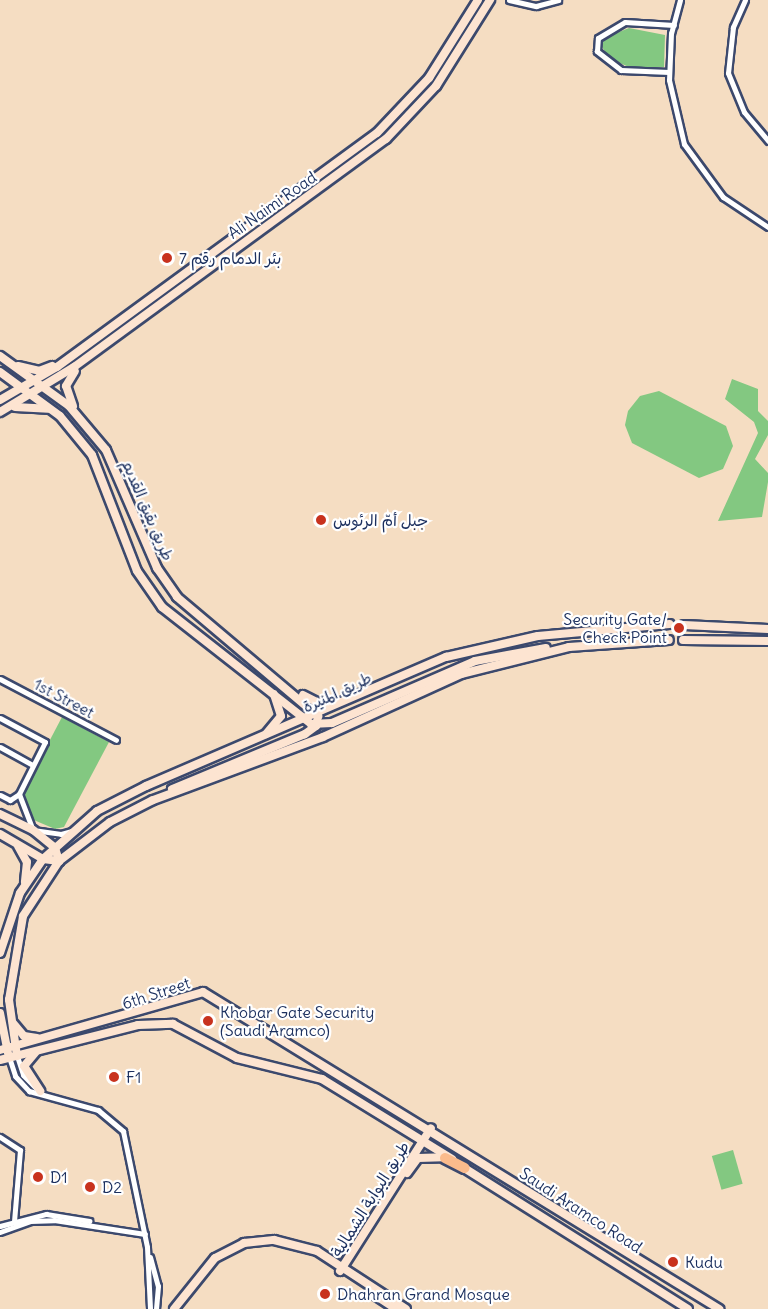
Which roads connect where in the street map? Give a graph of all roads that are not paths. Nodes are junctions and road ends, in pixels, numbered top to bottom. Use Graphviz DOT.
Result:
graph roads {
  1 [pos="478,0"];
  2 [pos="490,0"];
  3 [pos="509,0"];
  4 [pos="558,0"];
  5 [pos="680,0"];
  6 [pos="742,1"];
  7 [pos="674,25"];
  8 [pos="669,72"];
  9 [pos="768,141"];
  10 [pos="768,227"];
  11 [pos="2,357"];
  12 [pos="70,358"];
  13 [pos="86,358"];
  14 [pos="0,372"];
  15 [pos="35,381"];
  16 [pos="23,388"];
  17 [pos="44,388"];
  18 [pos="32,395"];
  19 [pos="0,400"];
  20 [pos="54,411"];
  21 [pos="1,412"];
  22 [pos="82,419"];
  23 [pos="669,624"];
  24 [pos="684,625"];
  25 [pos="768,629"];
  26 [pos="669,640"];
  27 [pos="683,640"];
  28 [pos="768,641"];
  29 [pos="569,647"];
  30 [pos="0,679"];
  31 [pos="280,679"];
  32 [pos="265,684"];
  33 [pos="355,699"];
  34 [pos="318,716"];
  35 [pos="0,718"];
  36 [pos="307,721"];
  37 [pos="317,725"];
  38 [pos="259,740"];
  39 [pos="116,741"];
  40 [pos="0,747"];
  41 [pos="32,765"];
  42 [pos="19,794"];
  43 [pos="0,795"];
  44 [pos="153,800"];
  45 [pos="0,814"];
  46 [pos="76,829"];
  47 [pos="33,830"];
  48 [pos="0,834"];
  49 [pos="15,843"];
  50 [pos="55,848"];
  51 [pos="43,859"];
  52 [pos="59,861"];
  53 [pos="20,893"];
  54 [pos="0,953"];
  55 [pos="0,1015"];
  56 [pos="9,1016"];
  57 [pos="56,1036"];
  58 [pos="8,1048"];
  59 [pos="41,1049"];
  60 [pos="13,1057"];
  61 [pos="0,1059"];
  62 [pos="40,1091"];
  63 [pos="51,1096"];
  64 [pos="431,1128"];
  65 [pos="0,1137"];
  66 [pos="423,1140"];
  67 [pos="445,1158"];
  68 [pos="465,1168"];
  69 [pos="379,1210"];
  70 [pos="14,1223"];
  71 [pos="0,1226"];
  72 [pos="144,1232"];
  73 [pos="0,1233"];
  74 [pos="147,1247"];
  75 [pos="341,1269"];
  76 [pos="150,1309"];
  77 [pos="156,1309"];
  78 [pos="174,1309"];
  79 [pos="178,1309"];
  80 [pos="396,1309"];
  81 [pos="406,1309"];
  82 [pos="688,1309"];
  83 [pos="719,1309"];
  1 -- 12 [label="main road, Ali Naimi Road"];
  2 -- 13 [label="main road, Ali Naimi Road"];
  3 -- 4 [label="street"];
  5 -- 7 [label="street"];
  6 -- 9 [label="street"];
  7 -- 8 [label="street"];
  7 -- 8 [label="street"];
  8 -- 10 [label="street"];
  11 -- 12 [label="main road"];
  11 -- 15 [label="main road, طريق بقيق القديم"];
  12 -- 15 [label="main road, Ali Naimi Road"];
  13 -- 17 [label="main road, Ali Naimi Road"];
  13 -- 22 [label="main road"];
  14 -- 16 [label="main road, طريق بقيق القديم"];
  15 -- 16 [label="main road, Ali Naimi Road"];
  15 -- 17 [label="main road, طريق بقيق القديم"];
  16 -- 18 [label="main road, طريق بقيق القديم"];
  16 -- 19 [label="main road, Ali Naimi Road"];
  17 -- 18 [label="main road, Ali Naimi Road"];
  17 -- 22 [label="main road, طريق بقيق القديم"];
  18 -- 20 [label="main road, طريق بقيق القديم"];
  18 -- 21 [label="main road, Ali Naimi Road"];
  20 -- 21 [label="main road"];
  20 -- 32 [label="main road, طريق بقيق القديم"];
  22 -- 31 [label="main road, طريق بقيق القديم"];
  23 -- 33 [label="main road, طريق المنيرة"];
  24 -- 25 [label="main road"];
  26 -- 29 [label="main road, طريق المنيرة"];
  27 -- 28 [label="main road"];
  29 -- 37 [label="main road"];
  29 -- 44 [label="main road, طريق المنيرة"];
  30 -- 39 [label="street, 1st Street"];
  31 -- 33 [label="main road"];
  31 -- 34 [label="main road, طريق بقيق القديم"];
  32 -- 36 [label="main road, طريق بقيق القديم"];
  32 -- 38 [label="main road"];
  33 -- 34 [label="main road, طريق المنيرة"];
  34 -- 36 [label="main road, طريق المنيرة"];
  34 -- 37 [label="main road"];
  35 -- 41 [label="street"];
  36 -- 37 [label="main road, طريق بقيق القديم"];
  36 -- 38 [label="main road, طريق المنيرة"];
  37 -- 44 [label="main road"];
  38 -- 46 [label="main road, طريق المنيرة"];
  40 -- 41 [label="street"];
  41 -- 42 [label="street"];
  42 -- 43 [label="street"];
  42 -- 47 [label="street"];
  44 -- 52 [label="main road, طريق المنيرة"];
  45 -- 47 [label="main road"];
  46 -- 47 [label="street"];
  46 -- 50 [label="main road, طريق المنيرة"];
  47 -- 50 [label="main road"];
  48 -- 49 [label="main road"];
  49 -- 51 [label="main road"];
  49 -- 53 [label="main road"];
  50 -- 51 [label="main road, طريق المنيرة"];
  50 -- 52 [label="main road"];
  51 -- 52 [label="main road"];
  51 -- 53 [label="main road, طريق المنيرة"];
  52 -- 56 [label="main road, طريق المنيرة"];
  53 -- 54 [label="main road"];
  55 -- 58 [label="main road"];
  56 -- 57 [label="main road"];
  56 -- 58 [label="main road, طريق المنيرة"];
  57 -- 58 [label="main road, 6th Street"];
  57 -- 64 [label="main road, 6th Street"];
  58 -- 60 [label="main road"];
  59 -- 60 [label="main road, 6th Street"];
  59 -- 62 [label="main road"];
  59 -- 66 [label="main road, 6th Street"];
  60 -- 61 [label="main road, 6th Street"];
  60 -- 62 [label="street"];
  60 -- 63 [label="street"];
  62 -- 63 [label="street"];
  63 -- 72 [label="street"];
  64 -- 66 [label="main road, طريق البوابة الشمالية"];
  64 -- 83 [label="main road, Saudi Aramco Road"];
  65 -- 70 [label="street"];
  66 -- 68 [label="main road, Saudi Aramco Road"];
  66 -- 69 [label="main road, طريق البوابة الشمالية"];
  67 -- 68 [label="highway"];
  67 -- 69 [label="main road"];
  68 -- 82 [label="main road, Saudi Aramco Road"];
  69 -- 75 [label="main road, طريق البوابة الشمالية"];
  70 -- 71 [label="street"];
  70 -- 72 [label="street"];
  70 -- 73 [label="street"];
  72 -- 74 [label="street"];
  74 -- 76 [label="street"];
  74 -- 77 [label="street"];
  75 -- 78 [label="main road"];
  75 -- 79 [label="main road"];
  75 -- 80 [label="main road"];
  75 -- 81 [label="main road"];
}
